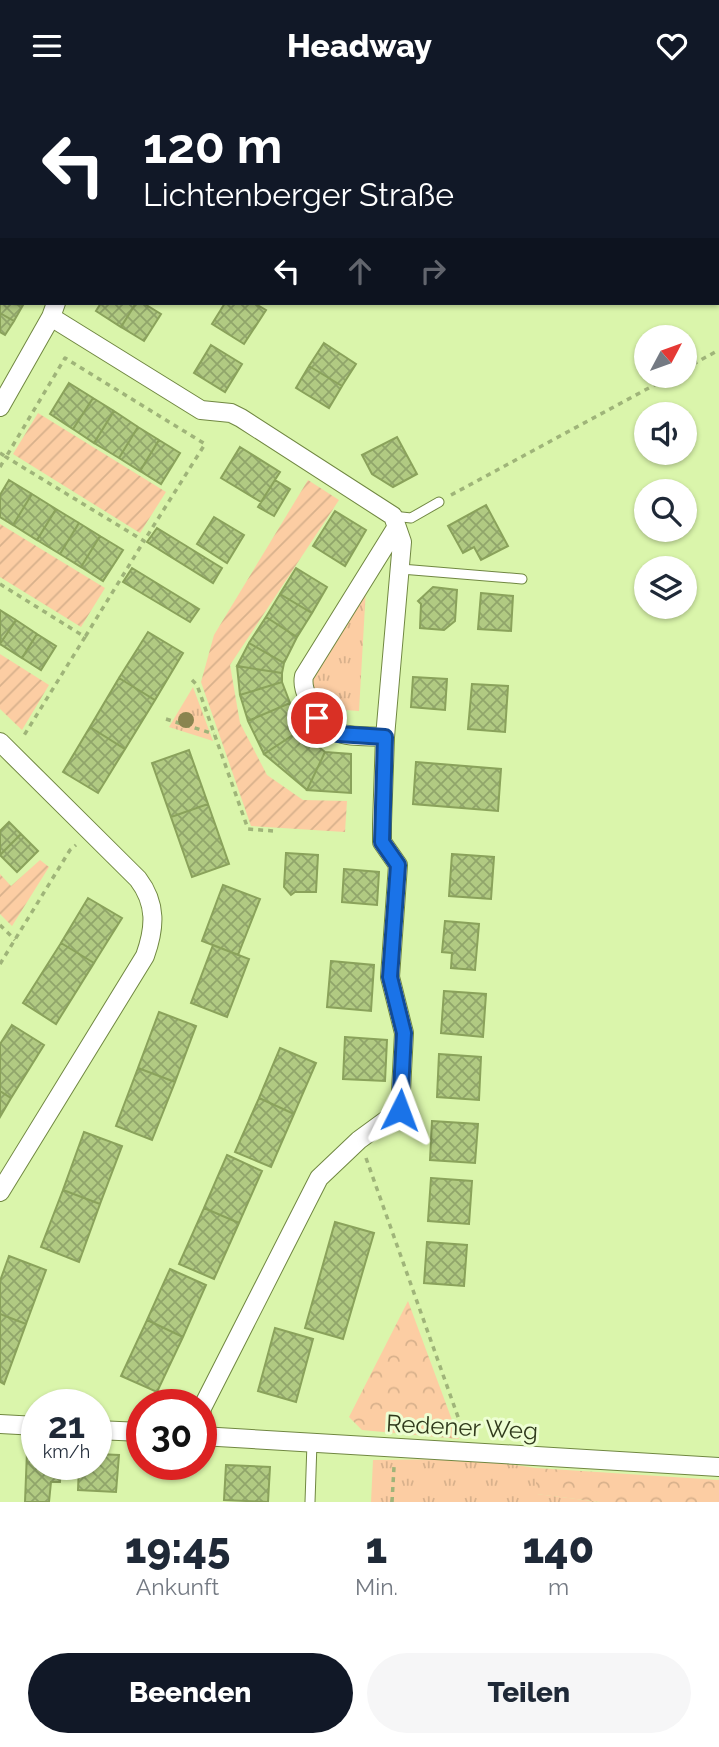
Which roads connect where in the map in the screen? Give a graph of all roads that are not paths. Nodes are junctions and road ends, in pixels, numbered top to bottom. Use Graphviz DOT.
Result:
graph roads {
  1 [pos="53,310"];
  2 [pos="0,407"];
  3 [pos="439,502"];
  4 [pos="395,522"];
  5 [pos="401,569"];
  6 [pos="522,579"];
  7 [pos="385,737"];
  8 [pos="6,748"];
  9 [pos="0,1192"];
  10 [pos="212,1389"];
  11 [pos="0,1424"];
  12 [pos="21,1425"];
  13 [pos="217,1437"];
  14 [pos="312,1443"];
  15 [pos="719,1467"];
  16 [pos="310,1502"];
  1 -- 2 [label="street"];
  1 -- 4 [label="street"];
  3 -- 4 [label="lane"];
  4 -- 5 [label="street"];
  4 -- 7 [label="street"];
  5 -- 6 [label="lane"];
  5 -- 7 [label="street"];
  7 -- 10 [label="street"];
  8 -- 9 [label="street"];
  11 -- 12 [label="street"];
  13 -- 14 [label="street, Redener Weg"];
  14 -- 15 [label="street, Redener Weg"];
  14 -- 16 [label="lane"];
}
